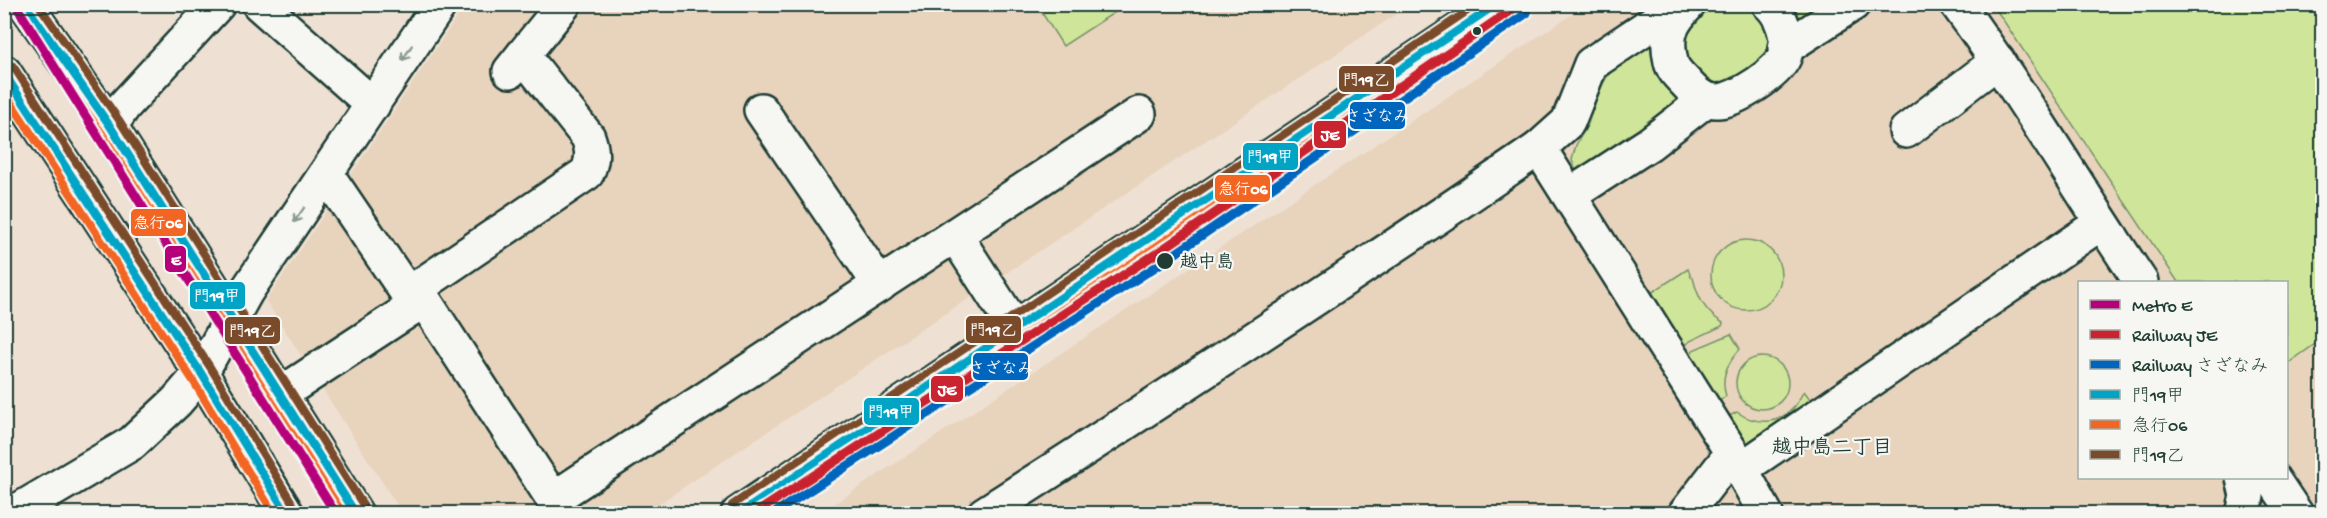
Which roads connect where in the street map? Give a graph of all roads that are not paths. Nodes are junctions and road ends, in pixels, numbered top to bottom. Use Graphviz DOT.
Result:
graph roads {
  1 [pos="25,4"];
  2 [pos="218,4"];
  3 [pos="259,4"];
  4 [pos="440,4"];
  5 [pos="564,4"];
  6 [pos="1498,4"];
  7 [pos="1681,4"];
  8 [pos="1689,4"];
  9 [pos="1769,4"];
  10 [pos="1853,4"];
  11 [pos="1957,4"];
  12 [pos="1785,48"];
  13 [pos="1998,61"];
  14 [pos="4,72"];
  15 [pos="1707,99"];
  16 [pos="373,105"];
  17 [pos="761,110"];
  18 [pos="1139,114"];
  19 [pos="110,126"];
  20 [pos="1906,131"];
  21 [pos="1539,148"];
  22 [pos="327,175"];
  23 [pos="1570,195"];
  24 [pos="2101,223"];
  25 [pos="955,235"];
  26 [pos="2140,281"];
  27 [pos="880,285"];
  28 [pos="412,300"];
  29 [pos="239,307"];
  30 [pos="1015,328"];
  31 [pos="201,373"];
  32 [pos="279,395"];
  33 [pos="1736,461"];
  34 [pos="2243,479"];
  35 [pos="2273,479"];
  36 [pos="12,513"];
  37 [pos="287,513"];
  38 [pos="356,513"];
  39 [pos="738,513"];
  40 [pos="984,513"];
  41 [pos="1685,513"];
  42 [pos="1766,513"];
  43 [pos="2243,513"];
  44 [pos="2296,513"];
  1 -- 19 [label="street"];
  2 -- 19 [label="street"];
  3 -- 16 [label="street"];
  4 -- 16 [label="street, one-way"];
  5 -- 28 [label="street"];
  6 -- 30 [label="street"];
  7 -- 21 [label="street"];
  8 -- 15 [label="street"];
  9 -- 12 [label="street"];
  10 -- 12 [label="street"];
  11 -- 13 [label="street"];
  12 -- 15 [label="street"];
  13 -- 20 [label="street"];
  13 -- 24 [label="street"];
  14 -- 31 [label="street"];
  15 -- 23 [label="street"];
  16 -- 22 [label="street"];
  17 -- 27 [label="street"];
  18 -- 25 [label="street"];
  19 -- 29 [label="street"];
  21 -- 23 [label="street"];
  21 -- 40 [label="street"];
  22 -- 28 [label="street"];
  22 -- 29 [label="street, one-way"];
  23 -- 33 [label="street"];
  24 -- 26 [label="street"];
  24 -- 33 [label="street"];
  25 -- 27 [label="street"];
  25 -- 30 [label="street"];
  27 -- 28 [label="street"];
  28 -- 32 [label="street"];
  29 -- 31 [label="street"];
  29 -- 32 [label="street"];
  30 -- 39 [label="street"];
  31 -- 36 [label="street"];
  31 -- 37 [label="street"];
  32 -- 38 [label="street"];
  33 -- 41 [label="street"];
  33 -- 42 [label="street"];
  34 -- 43 [label="street"];
  35 -- 44 [label="street"];
}
